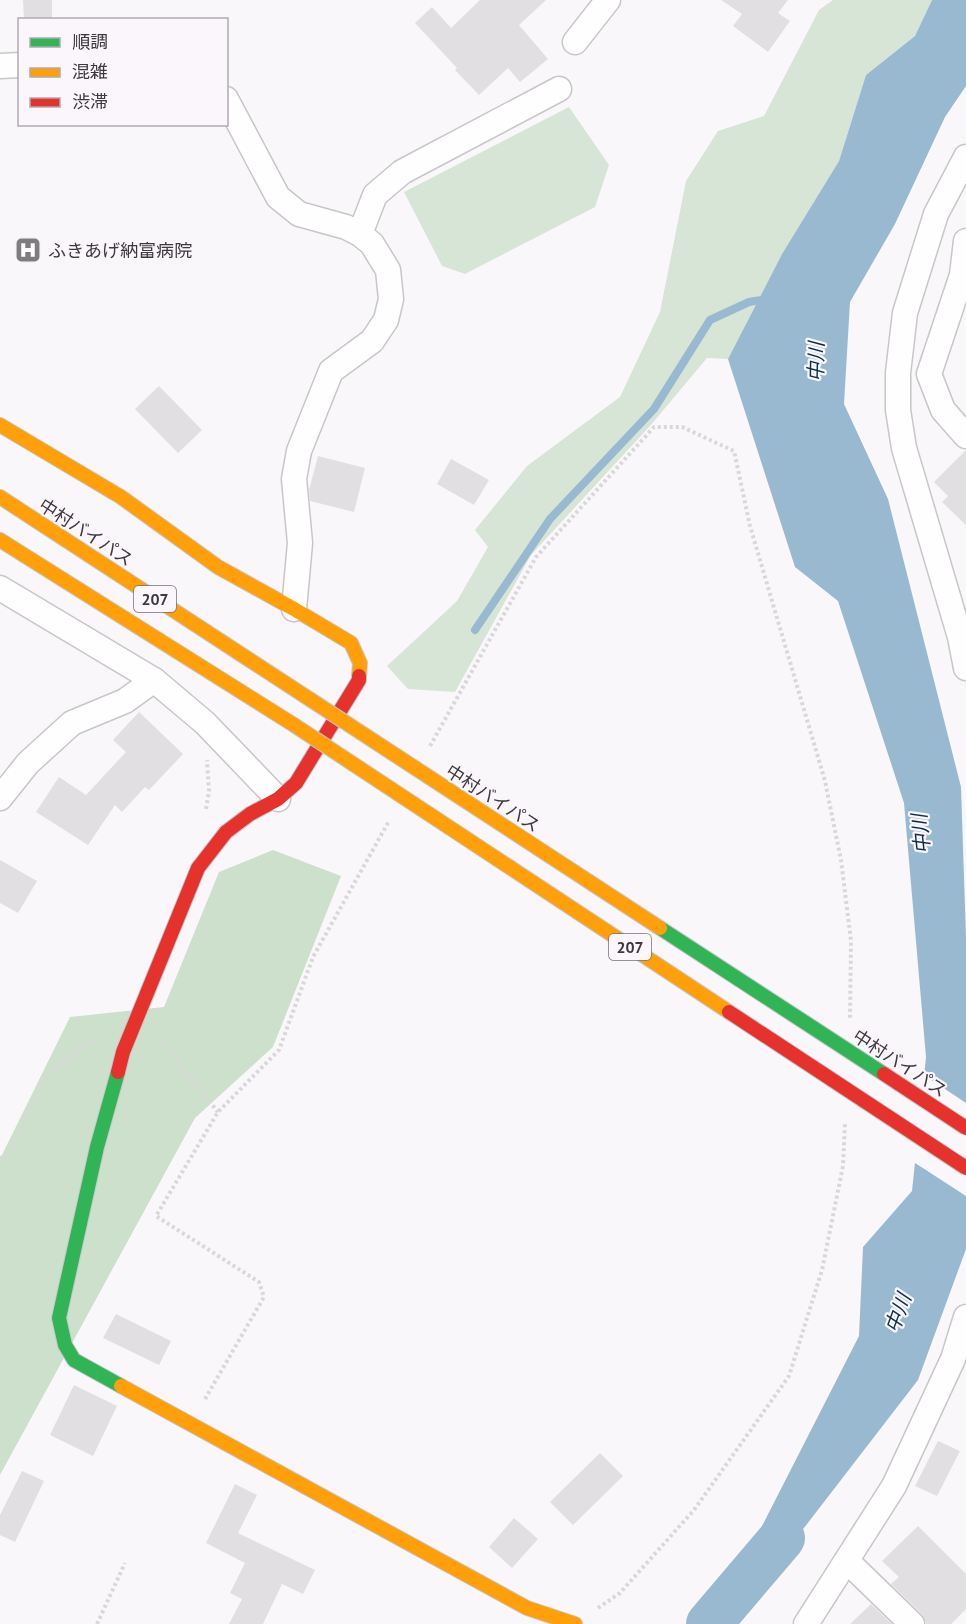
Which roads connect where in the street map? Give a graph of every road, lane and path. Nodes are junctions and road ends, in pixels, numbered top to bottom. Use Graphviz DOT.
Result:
graph roads {
  1 [pos="608,0"];
  2 [pos="575,42"];
  3 [pos="18,65"];
  4 [pos="0,66"];
  5 [pos="559,89"];
  6 [pos="228,103"];
  7 [pos="966,157"];
  8 [pos="360,234"];
  9 [pos="966,241"];
  10 [pos="898,373"];
  11 [pos="929,374"];
  12 [pos="0,425"];
  13 [pos="966,436"];
  14 [pos="0,498"];
  15 [pos="0,540"];
  16 [pos="0,588"];
  17 [pos="294,609"];
  18 [pos="966,668"];
  19 [pos="154,680"];
  20 [pos="205,723"];
  21 [pos="427,752"];
  22 [pos="0,798"];
  23 [pos="278,799"];
  24 [pos="206,813"];
  25 [pos="393,813"];
  26 [pos="850,1022"];
  27 [pos="845,1122"];
  28 [pos="966,1128"];
  29 [pos="966,1168"];
  30 [pos="966,1317"];
  31 [pos="959,1365"];
  32 [pos="191,1423"];
  33 [pos="847,1561"];
  34 [pos="125,1563"];
  35 [pos="97,1624"];
  36 [pos="574,1624"];
  37 [pos="806,1624"];
  38 [pos="912,1624"];
  1 -- 2 [label="street"];
  3 -- 4 [label="street"];
  5 -- 8 [label="street"];
  6 -- 8 [label="street"];
  7 -- 10 [label="street"];
  8 -- 17 [label="street"];
  9 -- 11 [label="street"];
  10 -- 11 [label="street"];
  10 -- 18 [label="street"];
  11 -- 13 [label="street"];
  12 -- 17 [label="main road"];
  14 -- 28 [label="main road, 中村バイパス / 207, bridge"];
  15 -- 29 [label="main road, 207, bridge"];
  16 -- 19 [label="street"];
  17 -- 23 [label="main road"];
  19 -- 20 [label="street"];
  19 -- 22 [label="street"];
  20 -- 23 [label="street"];
  20 -- 24 [label="path"];
  21 -- 26 [label="path"];
  23 -- 32 [label="main road"];
  25 -- 32 [label="path"];
  27 -- 36 [label="path"];
  30 -- 31 [label="street"];
  31 -- 33 [label="street"];
  32 -- 36 [label="main road"];
  33 -- 37 [label="street"];
  33 -- 38 [label="street"];
  34 -- 35 [label="path"];
}
